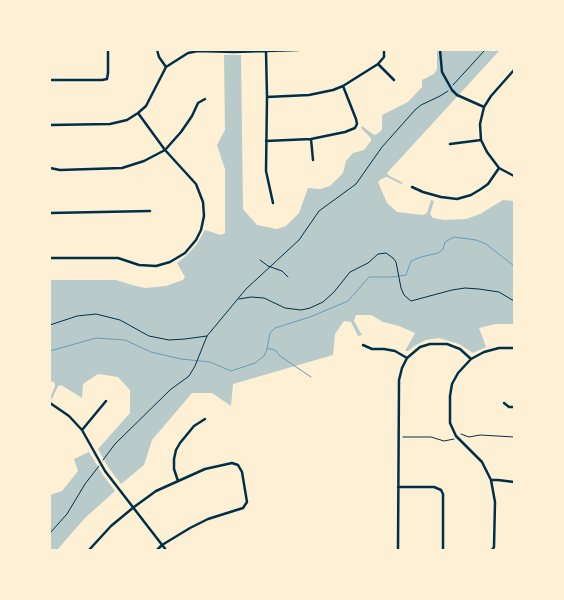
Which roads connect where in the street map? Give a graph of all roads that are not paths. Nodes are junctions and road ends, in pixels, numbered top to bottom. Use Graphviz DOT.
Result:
graph roads {
  1 [pos="108,50"];
  2 [pos="156,50"];
  3 [pos="298,50"];
  4 [pos="384,50"];
  5 [pos="440,50"];
  6 [pos="266,51"];
  7 [pos="378,64"];
  8 [pos="166,66"];
  9 [pos="514,70"];
  10 [pos="50,80"];
  11 [pos="394,80"];
  12 [pos="343,86"];
  13 [pos="267,97"];
  14 [pos="205,99"];
  15 [pos="484,107"];
  16 [pos="138,113"];
  17 [pos="50,125"];
  18 [pos="311,139"];
  19 [pos="481,140"];
  20 [pos="266,142"];
  21 [pos="450,144"];
  22 [pos="165,150"];
  23 [pos="313,160"];
  24 [pos="50,168"];
  25 [pos="499,168"];
  26 [pos="514,176"];
  27 [pos="412,187"];
  28 [pos="273,203"];
  29 [pos="150,211"];
  30 [pos="50,213"];
  31 [pos="50,258"];
  32 [pos="362,345"];
  33 [pos="514,348"];
  34 [pos="407,358"];
  35 [pos="471,359"];
  36 [pos="106,401"];
  37 [pos="50,403"];
  38 [pos="504,403"];
  39 [pos="514,407"];
  40 [pos="205,419"];
  41 [pos="82,430"];
  42 [pos="491,480"];
  43 [pos="178,481"];
  44 [pos="514,482"];
  45 [pos="398,487"];
  46 [pos="134,507"];
  47 [pos="162,545"];
  48 [pos="89,550"];
  49 [pos="157,550"];
  50 [pos="166,550"];
  51 [pos="398,550"];
  52 [pos="443,550"];
  53 [pos="492,550"];
  1 -- 10 [label="street"];
  2 -- 8 [label="street"];
  3 -- 6 [label="street"];
  4 -- 7 [label="street"];
  5 -- 15 [label="street"];
  6 -- 8 [label="street"];
  6 -- 13 [label="street"];
  7 -- 11 [label="street"];
  7 -- 12 [label="street"];
  8 -- 16 [label="street"];
  9 -- 15 [label="street"];
  12 -- 13 [label="street"];
  12 -- 18 [label="street"];
  13 -- 20 [label="street"];
  14 -- 22 [label="street"];
  15 -- 19 [label="street"];
  16 -- 17 [label="street"];
  16 -- 22 [label="street"];
  18 -- 20 [label="street"];
  18 -- 23 [label="street"];
  19 -- 21 [label="street"];
  19 -- 25 [label="street"];
  20 -- 28 [label="street"];
  22 -- 24 [label="street"];
  22 -- 31 [label="street"];
  25 -- 26 [label="street"];
  25 -- 27 [label="street"];
  29 -- 30 [label="street"];
  32 -- 34 [label="street"];
  33 -- 35 [label="street"];
  34 -- 35 [label="street"];
  34 -- 45 [label="street"];
  35 -- 42 [label="street"];
  36 -- 41 [label="street"];
  37 -- 41 [label="street"];
  38 -- 39 [label="street"];
  40 -- 43 [label="street"];
  41 -- 46 [label="street"];
  42 -- 44 [label="street"];
  42 -- 53 [label="street"];
  43 -- 46 [label="street"];
  43 -- 47 [label="street"];
  45 -- 51 [label="street"];
  45 -- 52 [label="street"];
  46 -- 47 [label="street"];
  46 -- 48 [label="street"];
  47 -- 49 [label="street"];
  47 -- 50 [label="street"];
}
